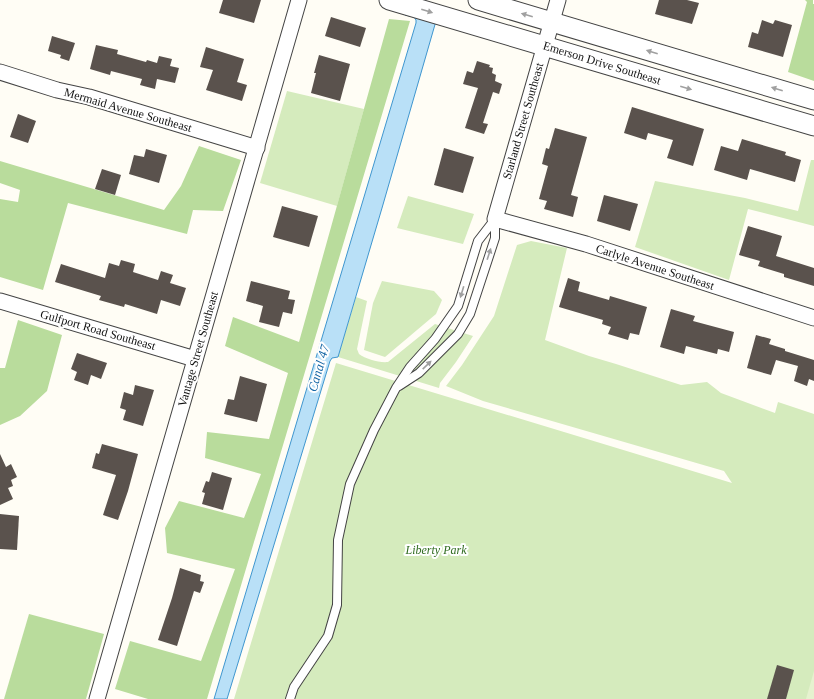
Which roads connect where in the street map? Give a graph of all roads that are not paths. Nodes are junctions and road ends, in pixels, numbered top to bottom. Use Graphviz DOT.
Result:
graph roads {
  1 [pos="299,0"];
  2 [pos="389,0"];
  3 [pos="478,0"];
  4 [pos="558,0"];
  5 [pos="552,22"];
  6 [pos="545,46"];
  7 [pos="0,72"];
  8 [pos="814,100"];
  9 [pos="814,126"];
  10 [pos="257,148"];
  11 [pos="495,219"];
  12 [pos="0,301"];
  13 [pos="814,318"];
  14 [pos="195,359"];
  15 [pos="396,388"];
  16 [pos="97,699"];
  17 [pos="290,699"];
  1 -- 10 [label="street, Vantage Street Southeast"];
  2 -- 6 [label="street, Emerson Drive Southeast, one-way"];
  5 -- 3 [label="street, Emerson Drive Southeast, one-way"];
  4 -- 5 [label="street, Starland Street Southeast"];
  5 -- 6 [label="street, Starland Street Southeast"];
  8 -- 5 [label="street, Emerson Drive Southeast, one-way"];
  6 -- 9 [label="street, Emerson Drive Southeast, one-way"];
  6 -- 11 [label="street, Starland Street Southeast"];
  7 -- 10 [label="street, Mermaid Avenue Southeast"];
  10 -- 14 [label="street, Vantage Street Southeast"];
  11 -- 13 [label="street, Carlyle Avenue Southeast"];
  11 -- 15 [label="lane, Starland Street Southeast, one-way"];
  15 -- 11 [label="lane, Starland Street Southeast, one-way"];
  12 -- 14 [label="street, Gulfport Road Southeast"];
  14 -- 16 [label="street, Vantage Street Southeast"];
  15 -- 17 [label="lane, Starland Street Southeast"];
}
